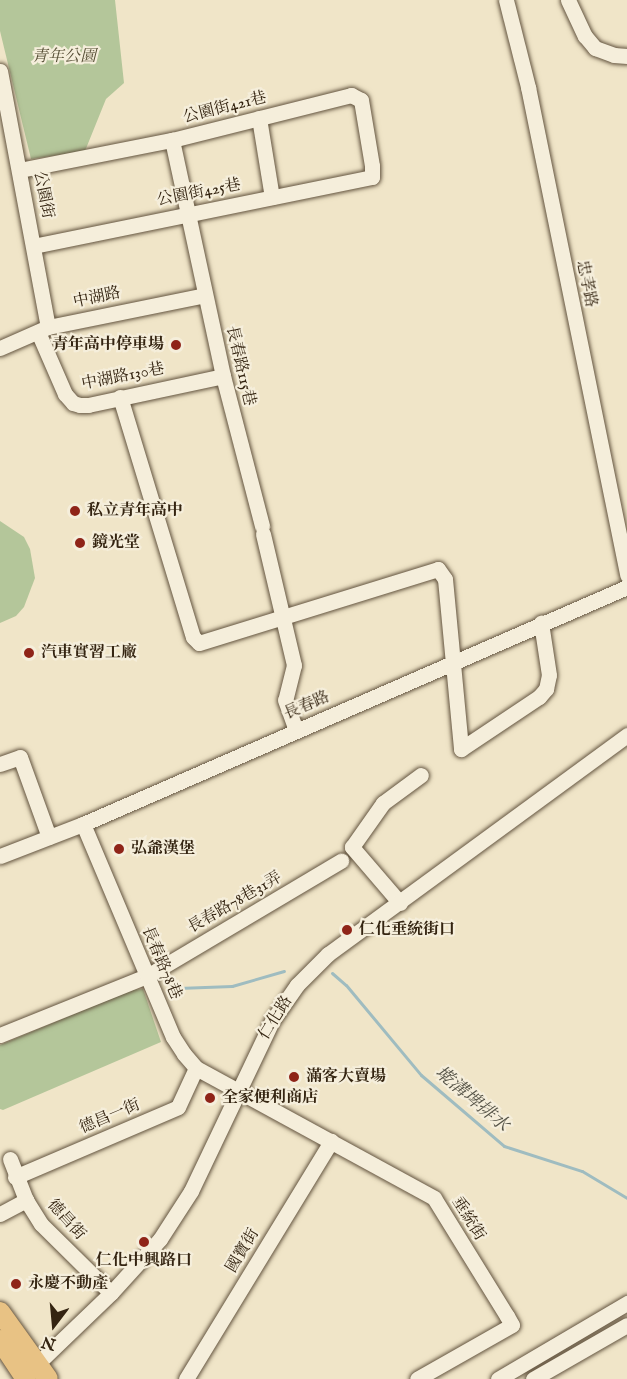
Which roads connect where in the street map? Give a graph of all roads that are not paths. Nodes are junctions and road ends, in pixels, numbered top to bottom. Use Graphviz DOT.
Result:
graph roads {
  1 [pos="506,0"];
  2 [pos="568,0"];
  3 [pos="627,56"];
  4 [pos="0,71"];
  5 [pos="259,118"];
  6 [pos="172,140"];
  7 [pos="20,170"];
  8 [pos="372,177"];
  9 [pos="272,197"];
  10 [pos="189,213"];
  11 [pos="34,246"];
  12 [pos="205,295"];
  13 [pos="43,329"];
  14 [pos="0,348"];
  15 [pos="223,376"];
  16 [pos="120,397"];
  17 [pos="627,576"];
  18 [pos="627,587"];
  19 [pos="282,617"];
  20 [pos="541,623"];
  21 [pos="451,663"];
  22 [pos="296,730"];
  23 [pos="627,735"];
  24 [pos="0,764"];
  25 [pos="420,775"];
  26 [pos="83,824"];
  27 [pos="49,837"];
  28 [pos="346,855"];
  29 [pos="0,856"];
  30 [pos="400,903"];
  31 [pos="147,976"];
  32 [pos="0,1035"];
  33 [pos="196,1068"];
  34 [pos="238,1091"];
  35 [pos="331,1141"];
  36 [pos="10,1159"];
  37 [pos="15,1177"];
  38 [pos="26,1200"];
  39 [pos="0,1214"];
  40 [pos="111,1293"];
  41 [pos="627,1304"];
  42 [pos="0,1312"];
  43 [pos="627,1326"];
  44 [pos="0,1340"];
  45 [pos="29,1375"];
  46 [pos="186,1379"];
  47 [pos="417,1379"];
  48 [pos="498,1379"];
  49 [pos="533,1379"];
  1 -- 17 [label="street, 忠孝路"];
  2 -- 3 [label="street"];
  4 -- 7 [label="street, 公園街"];
  5 -- 6 [label="street, 公園街421巷"];
  5 -- 8 [label="street, 公園街421巷"];
  5 -- 9 [label="street"];
  6 -- 7 [label="street, 公園街421巷"];
  6 -- 10 [label="street, 長春路115巷"];
  7 -- 11 [label="street, 公園街"];
  8 -- 9 [label="street, 公園街425巷"];
  9 -- 10 [label="street, 公園街425巷"];
  10 -- 11 [label="street, 公園街425巷"];
  10 -- 12 [label="street, 長春路115巷"];
  11 -- 13 [label="street, 公園街"];
  12 -- 13 [label="street, 中湖路"];
  12 -- 15 [label="street, 長春路115巷"];
  13 -- 14 [label="street, 中湖路"];
  13 -- 16 [label="street, 中湖路130巷"];
  15 -- 16 [label="street, 中湖路130巷"];
  15 -- 19 [label="street, 長春路115巷"];
  16 -- 19 [label="street"];
  18 -- 20 [label="street, 長春路"];
  19 -- 21 [label="street"];
  19 -- 22 [label="street, 長春路115巷"];
  20 -- 21 [label="street, 長春路"];
  20 -- 21 [label="street"];
  21 -- 22 [label="street, 長春路"];
  22 -- 26 [label="street, 長春路"];
  23 -- 30 [label="street, 仁化路"];
  24 -- 27 [label="street"];
  25 -- 28 [label="street"];
  26 -- 27 [label="street, 長春路"];
  26 -- 31 [label="street, 長春路78巷"];
  27 -- 29 [label="street, 長春路"];
  28 -- 30 [label="street"];
  28 -- 31 [label="street, 長春路78巷31弄"];
  30 -- 34 [label="street, 仁化路"];
  31 -- 32 [label="street, 長春路78巷31弄"];
  31 -- 33 [label="street, 長春路78巷"];
  33 -- 34 [label="street, 長春路78巷"];
  33 -- 37 [label="street, 德昌一街"];
  34 -- 35 [label="street, 垂統街"];
  34 -- 40 [label="street, 仁化路"];
  35 -- 46 [label="street, 國寶街"];
  35 -- 47 [label="street, 垂統街"];
  36 -- 37 [label="street, 德昌街"];
  37 -- 38 [label="street, 德昌街"];
  38 -- 39 [label="street"];
  38 -- 40 [label="street, 德昌街"];
  40 -- 45 [label="street, 仁化路"];
  41 -- 48 [label="street"];
  42 -- 45 [label="main road"];
  43 -- 49 [label="street"];
  44 -- 45 [label="main road"];
}
